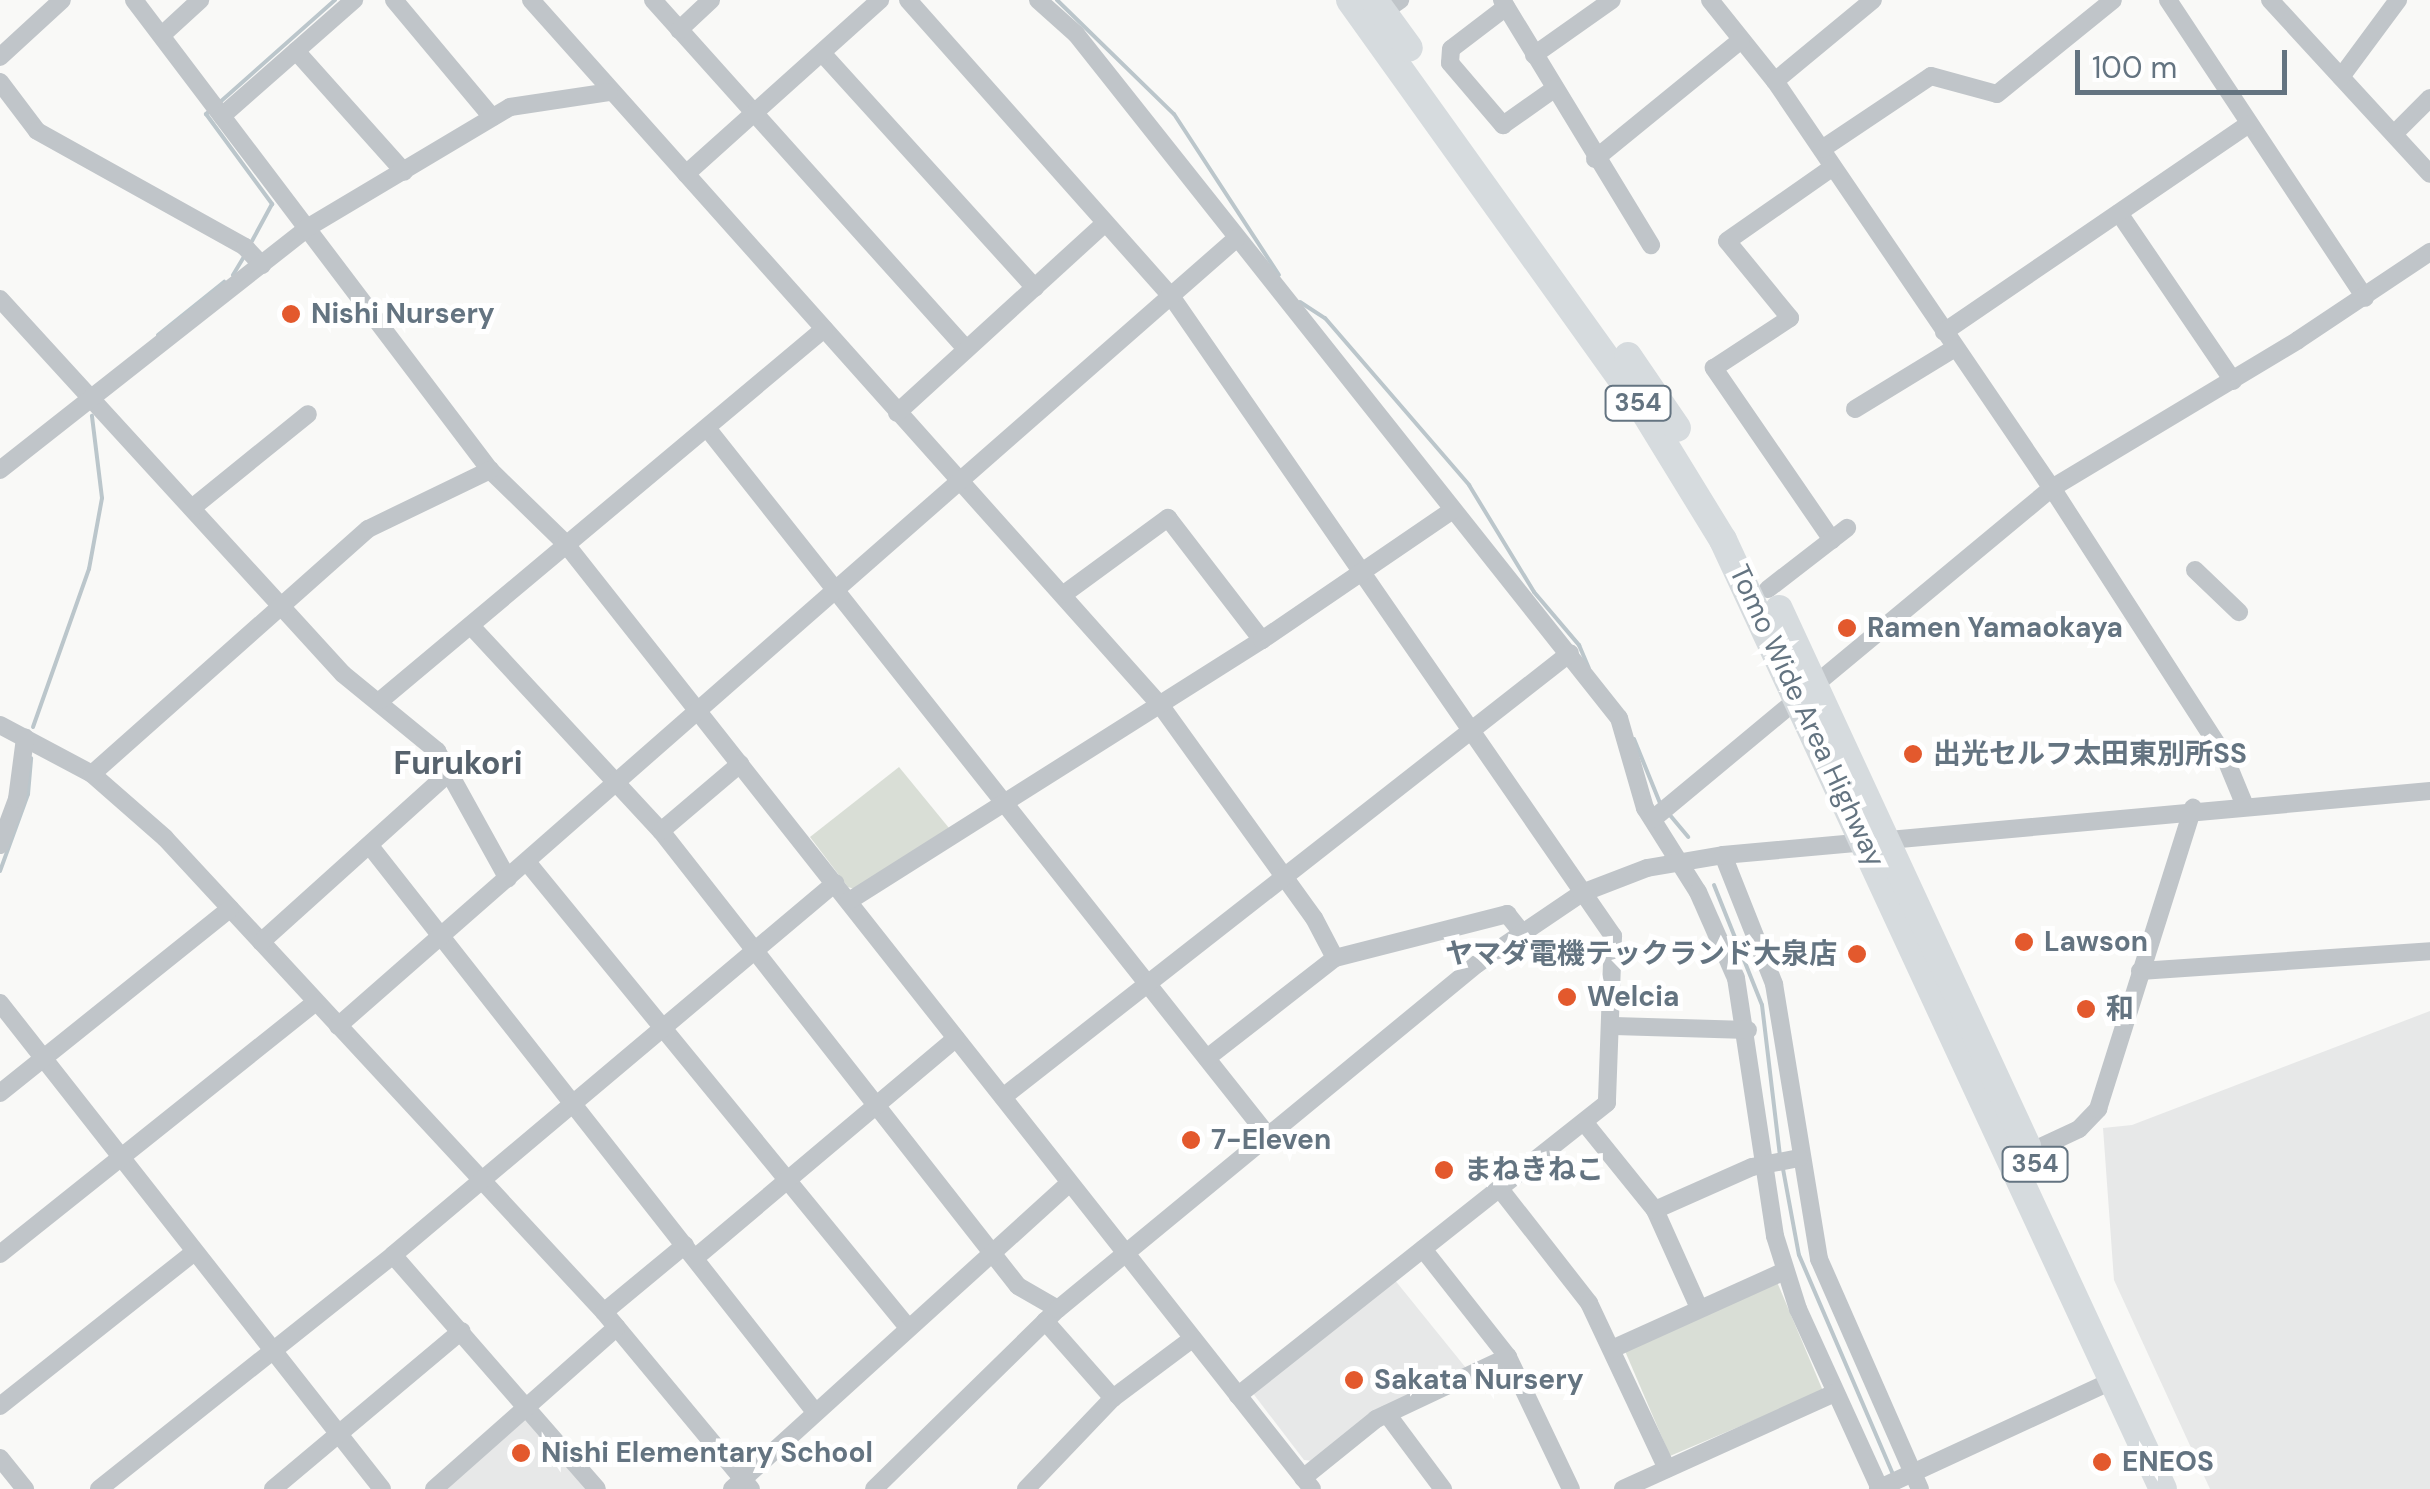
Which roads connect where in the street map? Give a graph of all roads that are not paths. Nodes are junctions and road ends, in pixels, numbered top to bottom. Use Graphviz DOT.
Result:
graph roads {
  1 [pos="62,0"];
  2 [pos="134,0"];
  3 [pos="200,0"];
  4 [pos="354,0"];
  5 [pos="394,0"];
  6 [pos="531,0"];
  7 [pos="652,0"];
  8 [pos="711,0"];
  9 [pos="880,0"];
  10 [pos="908,0"];
  11 [pos="1038,0"];
  12 [pos="1350,0"];
  13 [pos="1612,0"];
  14 [pos="1710,0"];
  15 [pos="1873,0"];
  16 [pos="2114,0"];
  17 [pos="2168,0"];
  18 [pos="2270,0"];
  19 [pos="2398,0"];
  20 [pos="1386,4"];
  21 [pos="1504,4"];
  22 [pos="2289,8"];
  23 [pos="680,30"];
  24 [pos="162,35"];
  25 [pos="1741,40"];
  26 [pos="296,51"];
  27 [pos="822,53"];
  28 [pos="1534,55"];
  29 [pos="0,57"];
  30 [pos="2340,77"];
  31 [pos="1775,81"];
  32 [pos="0,82"];
  33 [pos="1554,89"];
  34 [pos="609,92"];
  35 [pos="2430,98"];
  36 [pos="755,110"];
  37 [pos="222,116"];
  38 [pos="492,116"];
  39 [pos="2248,124"];
  40 [pos="2394,134"];
  41 [pos="1822,150"];
  42 [pos="1595,158"];
  43 [pos="1833,166"];
  44 [pos="404,172"];
  45 [pos="686,174"];
  46 [pos="2430,174"];
  47 [pos="2119,214"];
  48 [pos="1106,223"];
  49 [pos="307,228"];
  50 [pos="1237,238"];
  51 [pos="1651,245"];
  52 [pos="2430,252"];
  53 [pos="262,265"];
  54 [pos="1035,288"];
  55 [pos="1171,296"];
  56 [pos="2365,298"];
  57 [pos="1,302"];
  58 [pos="824,329"];
  59 [pos="1950,340"];
  60 [pos="966,349"];
  61 [pos="2233,381"];
  62 [pos="92,402"];
  63 [pos="1855,409"];
  64 [pos="897,413"];
  65 [pos="308,414"];
  66 [pos="707,428"];
  67 [pos="0,470"];
  68 [pos="490,470"];
  69 [pos="962,484"];
  70 [pos="2052,488"];
  71 [pos="192,508"];
  72 [pos="1451,512"];
  73 [pos="565,543"];
  74 [pos="2194,570"];
  75 [pos="1361,571"];
  76 [pos="1768,589"];
  77 [pos="838,591"];
  78 [pos="1064,594"];
  79 [pos="282,604"];
  80 [pos="2239,612"];
  81 [pos="471,626"];
  82 [pos="1262,640"];
  83 [pos="1570,653"];
  84 [pos="1809,690"];
  85 [pos="381,700"];
  86 [pos="1161,706"];
  87 [pos="700,714"];
  88 [pos="0,725"];
  89 [pos="1470,727"];
  90 [pos="25,738"];
  91 [pos="740,764"];
  92 [pos="450,772"];
  93 [pos="92,774"];
  94 [pos="620,785"];
  95 [pos="2430,791"];
  96 [pos="1006,803"];
  97 [pos="2245,806"];
  98 [pos="2194,808"];
  99 [pos="1653,819"];
  100 [pos="661,831"];
  101 [pos="1878,840"];
  102 [pos="0,846"];
  103 [pos="370,846"];
  104 [pos="1724,855"];
  105 [pos="527,862"];
  106 [pos="1681,862"];
  107 [pos="1283,876"];
  108 [pos="508,879"];
  109 [pos="835,884"];
  110 [pos="1582,892"];
  111 [pos="849,901"];
  112 [pos="230,908"];
  113 [pos="1520,931"];
  114 [pos="443,935"];
  115 [pos="261,942"];
  116 [pos="756,948"];
  117 [pos="2430,950"];
  118 [pos="1335,958"];
  119 [pos="2140,972"];
  120 [pos="1148,982"];
  121 [pos="314,1002"];
  122 [pos="0,1003"];
  123 [pos="664,1025"];
  124 [pos="338,1026"];
  125 [pos="1614,1026"];
  126 [pos="1748,1030"];
  127 [pos="956,1038"];
  128 [pos="44,1058"];
  129 [pos="1207,1058"];
  130 [pos="0,1093"];
  131 [pos="1003,1097"];
  132 [pos="573,1105"];
  133 [pos="878,1105"];
  134 [pos="1584,1122"];
  135 [pos="1269,1137"];
  136 [pos="2030,1152"];
  137 [pos="121,1158"];
  138 [pos="1800,1158"];
  139 [pos="1764,1163"];
  140 [pos="788,1178"];
  141 [pos="481,1181"];
  142 [pos="1068,1184"];
  143 [pos="1500,1189"];
  144 [pos="1654,1210"];
  145 [pos="1423,1249"];
  146 [pos="990,1250"];
  147 [pos="690,1252"];
  148 [pos="193,1253"];
  149 [pos="0,1254"];
  150 [pos="1125,1254"];
  151 [pos="393,1255"];
  152 [pos="1785,1271"];
  153 [pos="1699,1308"];
  154 [pos="1051,1315"];
  155 [pos="610,1320"];
  156 [pos="906,1324"];
  157 [pos="461,1331"];
  158 [pos="1192,1338"];
  159 [pos="1612,1349"];
  160 [pos="268,1352"];
  161 [pos="1508,1357"];
  162 [pos="2114,1380"];
  163 [pos="1836,1393"];
  164 [pos="1238,1395"];
  165 [pos="1113,1398"];
  166 [pos="0,1406"];
  167 [pos="526,1408"];
  168 [pos="815,1412"];
  169 [pos="1387,1414"];
  170 [pos="338,1436"];
  171 [pos="0,1458"];
  172 [pos="1667,1469"];
  173 [pos="1916,1481"];
  174 [pos="1308,1483"];
  175 [pos="742,1485"];
  176 [pos="1037,1485"];
  177 [pos="25,1489"];
  178 [pos="99,1489"];
  179 [pos="273,1489"];
  180 [pos="382,1489"];
  181 [pos="434,1489"];
  182 [pos="596,1489"];
  183 [pos="874,1489"];
  184 [pos="1444,1489"];
  185 [pos="1571,1489"];
  186 [pos="1624,1489"];
  187 [pos="1879,1489"];
  188 [pos="2163,1489"];
  189 [pos="2183,1489"];
  1 -- 29 [label="street"];
  2 -- 24 [label="street"];
  3 -- 24 [label="street"];
  4 -- 26 [label="street"];
  5 -- 38 [label="street"];
  6 -- 34 [label="street"];
  7 -- 23 [label="street"];
  8 -- 23 [label="street"];
  9 -- 27 [label="street"];
  10 -- 48 [label="street"];
  11 -- 50 [label="street"];
  12 -- 84 [label="highway, Tomo Wide Area Highway / 354"];
  13 -- 28 [label="street"];
  14 -- 25 [label="street"];
  15 -- 31 [label="street"];
  16 -- 41 [label="street"];
  17 -- 39 [label="street"];
  18 -- 22 [label="street"];
  19 -- 30 [label="street"];
  20 -- 76 [label="highway, Tomo Wide Area Highway / 354"];
  21 -- 28 [label="street"];
  21 -- 33 [label="street"];
  22 -- 30 [label="street"];
  23 -- 36 [label="street"];
  24 -- 37 [label="street"];
  25 -- 31 [label="street"];
  25 -- 42 [label="street"];
  26 -- 37 [label="street"];
  26 -- 44 [label="street"];
  27 -- 36 [label="street"];
  27 -- 54 [label="street"];
  28 -- 33 [label="street"];
  30 -- 40 [label="street"];
  31 -- 41 [label="street"];
  32 -- 53 [label="street"];
  33 -- 42 [label="street"];
  34 -- 38 [label="street"];
  34 -- 45 [label="street"];
  35 -- 40 [label="street"];
  36 -- 45 [label="street"];
  36 -- 60 [label="street"];
  37 -- 49 [label="street"];
  38 -- 44 [label="street"];
  39 -- 47 [label="street"];
  39 -- 56 [label="street"];
  40 -- 46 [label="street"];
  41 -- 43 [label="street"];
  42 -- 51 [label="street"];
  43 -- 59 [label="street"];
  43 -- 76 [label="street"];
  44 -- 49 [label="street"];
  45 -- 58 [label="street"];
  47 -- 59 [label="street"];
  47 -- 61 [label="street"];
  48 -- 54 [label="street"];
  48 -- 55 [label="street"];
  49 -- 53 [label="street"];
  49 -- 68 [label="street"];
  50 -- 55 [label="street"];
  50 -- 72 [label="street"];
  52 -- 56 [label="street"];
  53 -- 62 [label="street"];
  54 -- 60 [label="street"];
  55 -- 69 [label="street"];
  55 -- 75 [label="street"];
  56 -- 61 [label="street"];
  57 -- 62 [label="street"];
  58 -- 64 [label="street"];
  58 -- 66 [label="street"];
  59 -- 63 [label="street"];
  59 -- 70 [label="street"];
  60 -- 64 [label="street"];
  61 -- 70 [label="street"];
  62 -- 67 [label="street"];
  62 -- 71 [label="street"];
  64 -- 69 [label="street"];
  65 -- 71 [label="street"];
  66 -- 73 [label="street"];
  66 -- 77 [label="street"];
  68 -- 73 [label="street"];
  68 -- 79 [label="street"];
  69 -- 77 [label="street"];
  69 -- 78 [label="street"];
  70 -- 84 [label="street"];
  70 -- 97 [label="street"];
  71 -- 79 [label="street"];
  72 -- 75 [label="street"];
  72 -- 83 [label="street"];
  73 -- 81 [label="street"];
  73 -- 87 [label="street"];
  74 -- 80 [label="street"];
  75 -- 82 [label="street"];
  75 -- 89 [label="street"];
  76 -- 84 [label="highway, Tomo Wide Area Highway / 354"];
  77 -- 87 [label="street"];
  77 -- 96 [label="street"];
  78 -- 82 [label="street"];
  78 -- 86 [label="street"];
  79 -- 85 [label="street"];
  79 -- 93 [label="street"];
  81 -- 85 [label="street"];
  81 -- 94 [label="street"];
  82 -- 86 [label="street"];
  83 -- 89 [label="street"];
  83 -- 99 [label="street"];
  84 -- 99 [label="street"];
  84 -- 101 [label="highway, Tomo Wide Area Highway / 354"];
  85 -- 92 [label="street"];
  86 -- 96 [label="street"];
  86 -- 107 [label="street"];
  87 -- 91 [label="street"];
  87 -- 94 [label="street"];
  88 -- 90 [label="street"];
  89 -- 107 [label="street"];
  89 -- 110 [label="street"];
  90 -- 93 [label="street"];
  90 -- 102 [label="street"];
  91 -- 100 [label="street"];
  91 -- 109 [label="street"];
  92 -- 103 [label="street"];
  92 -- 108 [label="street"];
  93 -- 112 [label="street"];
  94 -- 100 [label="street"];
  94 -- 105 [label="street"];
  95 -- 97 [label="street"];
  96 -- 111 [label="street"];
  96 -- 120 [label="street"];
  97 -- 98 [label="street"];
  98 -- 101 [label="street"];
  98 -- 119 [label="street"];
  99 -- 106 [label="street"];
  100 -- 116 [label="street"];
  101 -- 104 [label="street"];
  101 -- 136 [label="highway, Tomo Wide Area Highway / 354"];
  101 -- 162 [label="highway, Tomo Wide Area Highway / 354"];
  103 -- 114 [label="street"];
  103 -- 115 [label="street"];
  104 -- 106 [label="street"];
  104 -- 138 [label="street"];
  105 -- 108 [label="street"];
  105 -- 123 [label="street"];
  106 -- 110 [label="street"];
  106 -- 126 [label="street"];
  107 -- 118 [label="street"];
  107 -- 120 [label="street"];
  108 -- 114 [label="street"];
  109 -- 111 [label="street"];
  109 -- 116 [label="street"];
  110 -- 113 [label="street"];
  110 -- 125 [label="street"];
  111 -- 127 [label="street"];
  112 -- 115 [label="street"];
  112 -- 128 [label="street"];
  113 -- 118 [label="street"];
  113 -- 135 [label="street"];
  114 -- 124 [label="street"];
  114 -- 132 [label="street"];
  115 -- 121 [label="street"];
  116 -- 123 [label="street"];
  116 -- 133 [label="street"];
  117 -- 119 [label="street"];
  118 -- 129 [label="street"];
  119 -- 136 [label="street"];
  120 -- 129 [label="street"];
  120 -- 131 [label="street"];
  121 -- 124 [label="street"];
  121 -- 137 [label="street"];
  122 -- 128 [label="street"];
  123 -- 132 [label="street"];
  123 -- 140 [label="street"];
  124 -- 141 [label="street"];
  125 -- 126 [label="street"];
  125 -- 134 [label="street"];
  126 -- 139 [label="street"];
  127 -- 131 [label="street"];
  127 -- 133 [label="street"];
  128 -- 130 [label="street"];
  128 -- 137 [label="street"];
  129 -- 135 [label="street"];
  131 -- 142 [label="street"];
  132 -- 141 [label="street"];
  132 -- 147 [label="street"];
  133 -- 140 [label="street"];
  133 -- 146 [label="street"];
  134 -- 143 [label="street"];
  134 -- 144 [label="street"];
  135 -- 150 [label="street"];
  136 -- 189 [label="highway, Tomo Wide Area Highway / 354"];
  137 -- 148 [label="street"];
  137 -- 149 [label="street"];
  138 -- 139 [label="street"];
  138 -- 173 [label="street"];
  139 -- 144 [label="street"];
  139 -- 152 [label="street"];
  140 -- 147 [label="street"];
  140 -- 156 [label="street"];
  141 -- 151 [label="street"];
  141 -- 155 [label="street"];
  142 -- 146 [label="street"];
  142 -- 150 [label="street"];
  143 -- 145 [label="street"];
  143 -- 159 [label="street"];
  144 -- 153 [label="street"];
  145 -- 161 [label="street"];
  145 -- 164 [label="street"];
  146 -- 154 [label="street"];
  146 -- 156 [label="street"];
  147 -- 155 [label="street"];
  147 -- 168 [label="street"];
  148 -- 160 [label="street"];
  148 -- 166 [label="street"];
  150 -- 154 [label="street"];
  150 -- 158 [label="street"];
  151 -- 157 [label="street"];
  151 -- 160 [label="street"];
  152 -- 153 [label="street"];
  152 -- 163 [label="street"];
  153 -- 159 [label="street"];
  154 -- 165 [label="street"];
  154 -- 183 [label="street"];
  155 -- 167 [label="street"];
  155 -- 175 [label="street"];
  156 -- 168 [label="street"];
  157 -- 167 [label="street"];
  157 -- 170 [label="street"];
  158 -- 164 [label="street"];
  158 -- 165 [label="street"];
  159 -- 172 [label="street"];
  160 -- 170 [label="street"];
  160 -- 178 [label="street"];
  161 -- 169 [label="street"];
  161 -- 185 [label="street"];
  162 -- 173 [label="street"];
  162 -- 188 [label="highway, Tomo Wide Area Highway / 354"];
  163 -- 172 [label="street"];
  163 -- 187 [label="street"];
  164 -- 174 [label="street"];
  165 -- 176 [label="street"];
  167 -- 181 [label="street"];
  167 -- 182 [label="street"];
  168 -- 175 [label="street"];
  169 -- 174 [label="street"];
  169 -- 184 [label="street"];
  170 -- 179 [label="street"];
  170 -- 180 [label="street"];
  171 -- 177 [label="street"];
  172 -- 186 [label="street"];
  173 -- 187 [label="street"];
}
